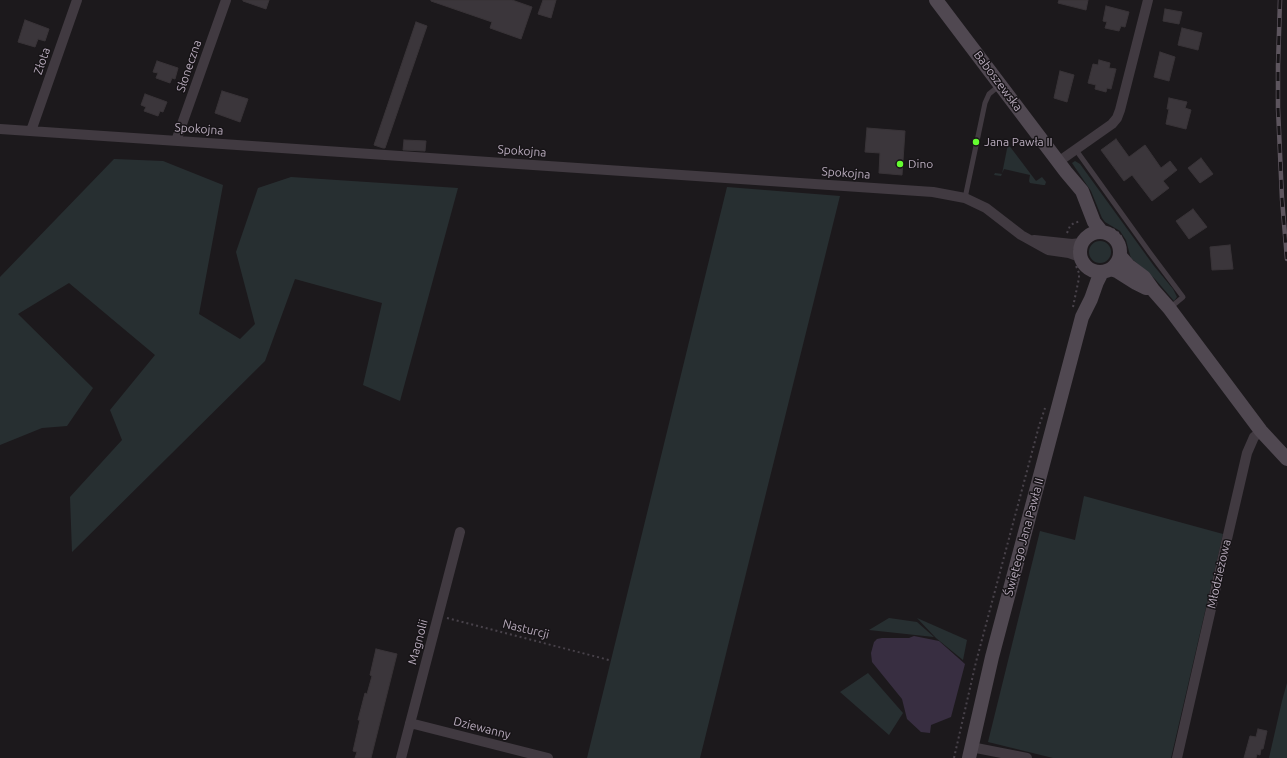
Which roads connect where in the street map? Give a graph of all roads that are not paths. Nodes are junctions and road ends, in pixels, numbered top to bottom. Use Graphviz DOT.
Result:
graph roads {
  1 [pos="77,0"];
  2 [pos="226,0"];
  3 [pos="936,0"];
  4 [pos="1148,0"];
  5 [pos="1000,84"];
  6 [pos="0,129"];
  7 [pos="31,131"];
  8 [pos="176,141"];
  9 [pos="1076,150"];
  10 [pos="1058,162"];
  11 [pos="1072,179"];
  12 [pos="965,198"];
  13 [pos="1102,232"];
  14 [pos="1083,251"];
  15 [pos="1120,256"];
  16 [pos="1106,271"];
  17 [pos="1154,291"];
  18 [pos="1169,308"];
  19 [pos="1077,315"];
  20 [pos="1261,431"];
  21 [pos="1287,459"];
  22 [pos="460,532"];
  23 [pos="410,723"];
  24 [pos="970,752"];
  25 [pos="401,758"];
  26 [pos="548,758"];
  27 [pos="1027,758"];
  28 [pos="1177,758"];
  1 -- 7 [label="street, Złota"];
  2 -- 8 [label="street, Słoneczna"];
  3 -- 5 [label="street, Baboszewska"];
  4 -- 9 [label="street"];
  5 -- 10 [label="street, Baboszewska"];
  5 -- 12 [label="lane"];
  6 -- 7 [label="street, Spokojna"];
  7 -- 8 [label="street, Spokojna"];
  8 -- 12 [label="street, Spokojna"];
  9 -- 10 [label="street"];
  9 -- 18 [label="lane"];
  10 -- 11 [label="street, Baboszewska"];
  11 -- 13 [label="street, Baboszewska"];
  11 -- 14 [label="street, Baboszewska"];
  12 -- 14 [label="street, Spokojna"];
  13 -- 14 [label="street"];
  13 -- 15 [label="street"];
  14 -- 16 [label="street"];
  14 -- 19 [label="street, Świętego Jana Pawła II"];
  15 -- 16 [label="street"];
  15 -- 17 [label="street"];
  16 -- 17 [label="street"];
  16 -- 19 [label="street, Świętego Jana Pawła II"];
  17 -- 18 [label="street"];
  18 -- 20 [label="street"];
  19 -- 24 [label="street, Świętego Jana Pawła II"];
  20 -- 21 [label="street"];
  20 -- 28 [label="street, Młodzieżowa"];
  22 -- 23 [label="street, Magnolii"];
  23 -- 25 [label="street, Magnolii"];
  23 -- 26 [label="street, Dziewanny"];
  24 -- 27 [label="street"];
}
